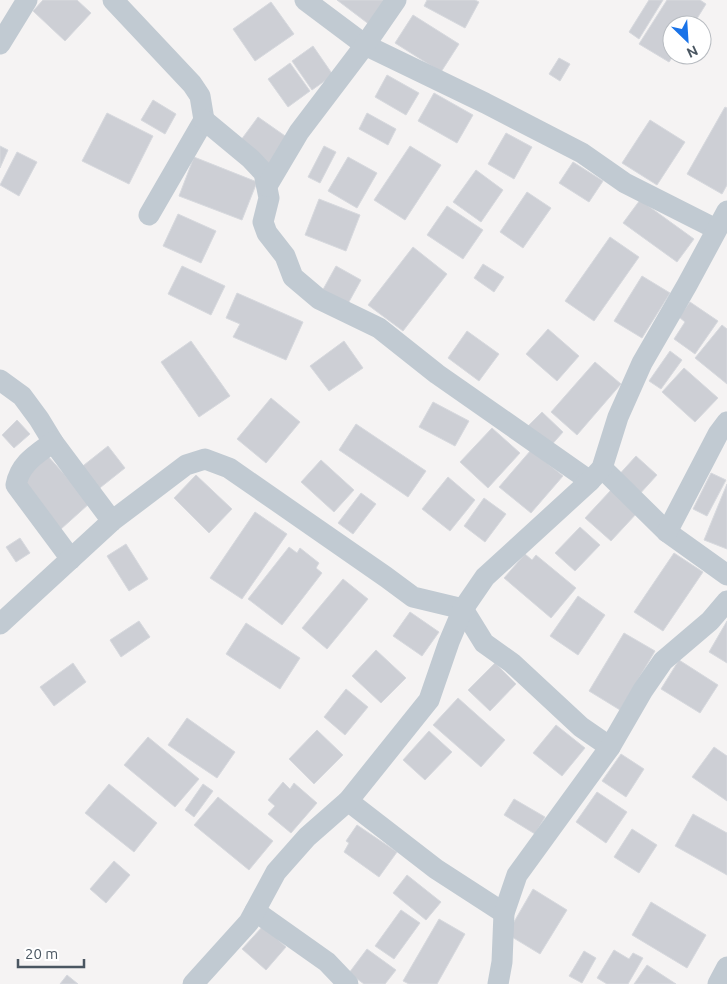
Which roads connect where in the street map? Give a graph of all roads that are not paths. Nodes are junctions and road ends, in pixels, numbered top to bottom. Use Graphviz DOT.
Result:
graph roads {
  1 [pos="27,0"];
  2 [pos="112,0"];
  3 [pos="305,0"];
  4 [pos="396,0"];
  5 [pos="0,44"];
  6 [pos="365,45"];
  7 [pos="204,120"];
  8 [pos="267,186"];
  9 [pos="727,211"];
  10 [pos="149,215"];
  11 [pos="716,229"];
  12 [pos="0,380"];
  13 [pos="727,422"];
  14 [pos="53,442"];
  15 [pos="596,475"];
  16 [pos="112,522"];
  17 [pos="667,532"];
  18 [pos="71,559"];
  19 [pos="727,574"];
  20 [pos="727,601"];
  21 [pos="463,609"];
  22 [pos="0,624"];
  23 [pos="610,747"];
  24 [pos="348,801"];
  25 [pos="255,911"];
  26 [pos="504,913"];
  27 [pos="727,966"];
  28 [pos="193,984"];
  29 [pos="348,984"];
  30 [pos="498,984"];
  31 [pos="718,984"];
  1 -- 5 [label="street"];
  2 -- 7 [label="street"];
  3 -- 6 [label="street"];
  4 -- 6 [label="street"];
  6 -- 8 [label="street"];
  6 -- 11 [label="street"];
  7 -- 8 [label="street"];
  7 -- 10 [label="street"];
  8 -- 15 [label="street"];
  9 -- 11 [label="street"];
  11 -- 15 [label="street"];
  12 -- 14 [label="street"];
  13 -- 17 [label="street"];
  14 -- 16 [label="street"];
  14 -- 18 [label="street"];
  15 -- 17 [label="street"];
  15 -- 21 [label="street"];
  16 -- 18 [label="street"];
  16 -- 21 [label="street"];
  17 -- 19 [label="street"];
  18 -- 22 [label="street"];
  20 -- 23 [label="street"];
  21 -- 23 [label="street"];
  21 -- 24 [label="street"];
  23 -- 26 [label="street"];
  24 -- 25 [label="street"];
  24 -- 26 [label="street"];
  25 -- 28 [label="street"];
  25 -- 29 [label="street"];
  26 -- 30 [label="street"];
  27 -- 31 [label="street"];
}
